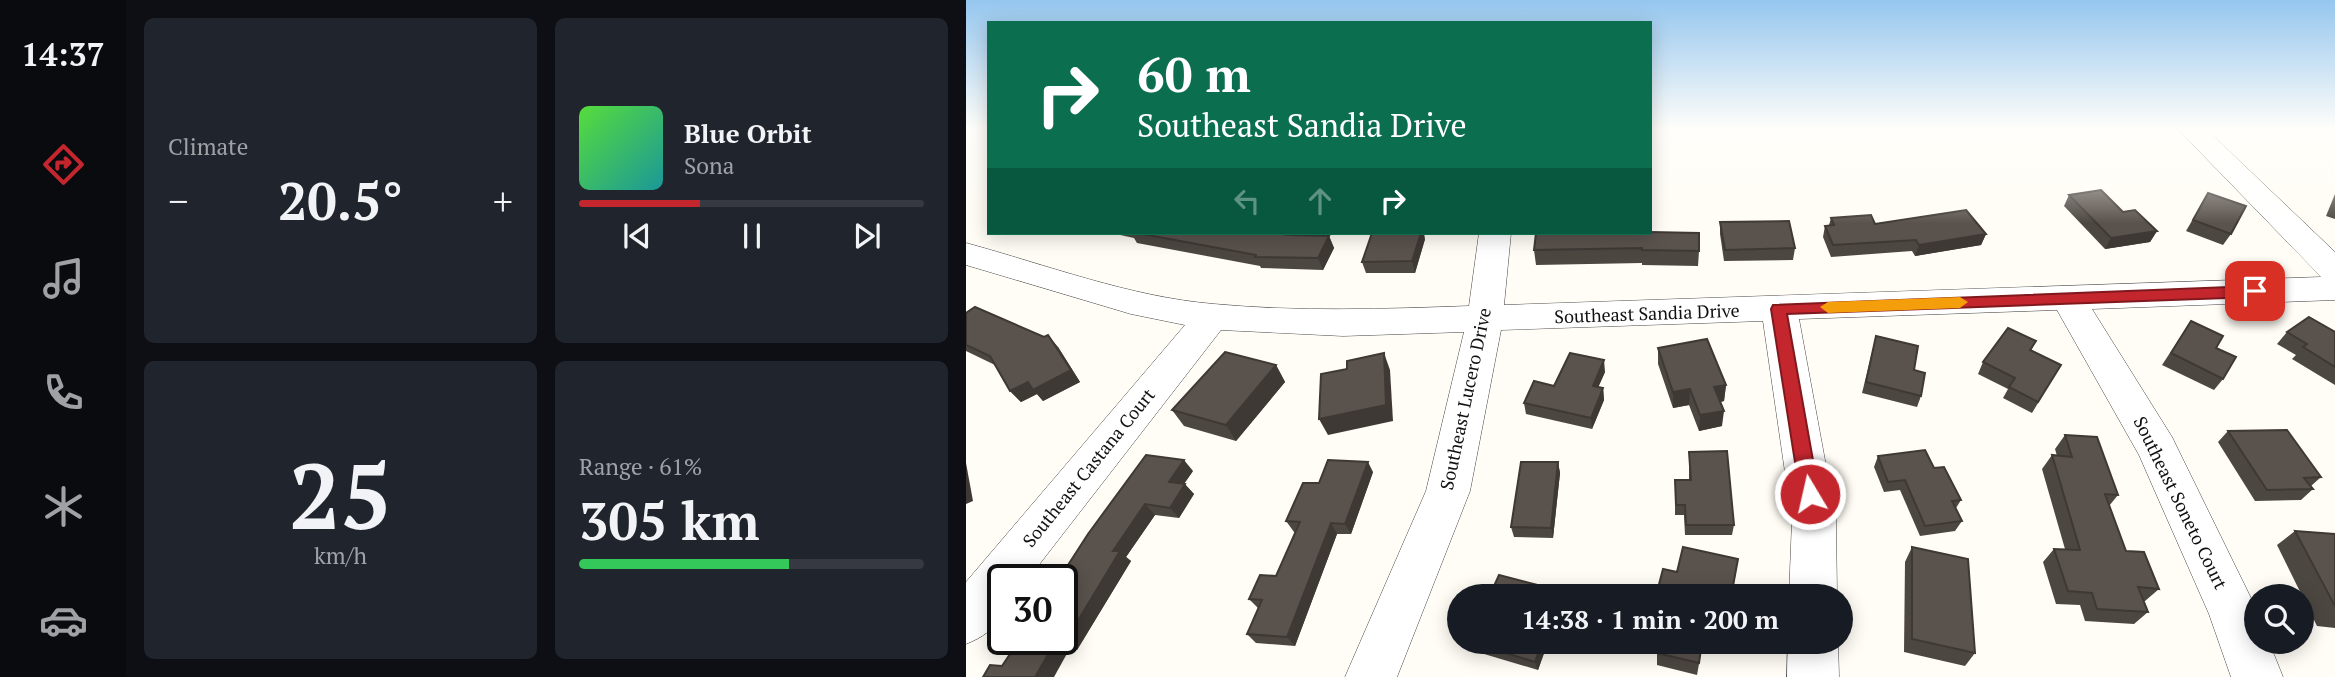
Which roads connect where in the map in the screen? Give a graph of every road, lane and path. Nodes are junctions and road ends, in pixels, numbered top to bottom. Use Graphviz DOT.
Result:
graph roads {
  1 [pos="2223,161"];
  2 [pos="1494,235"];
  3 [pos="966,254"];
  4 [pos="2335,271"];
  5 [pos="2335,288"];
  6 [pos="2068,298"];
  7 [pos="1779,309"];
  8 [pos="1212,317"];
  9 [pos="1485,320"];
  10 [pos="1813,584"];
  11 [pos="966,620"];
  12 [pos="1813,654"];
  13 [pos="1371,677"];
  14 [pos="1813,677"];
  15 [pos="2257,677"];
  1 -- 4 [label="street"];
  2 -- 9 [label="street, Southeast Lucero Drive"];
  3 -- 8 [label="street, Southeast Sandia Drive"];
  5 -- 6 [label="street, Southeast Sandia Drive"];
  6 -- 7 [label="street, Southeast Sandia Drive"];
  6 -- 15 [label="street, Southeast Soneto Court"];
  7 -- 9 [label="street, Southeast Sandia Drive"];
  7 -- 10 [label="street"];
  8 -- 9 [label="street, Southeast Sandia Drive"];
  8 -- 11 [label="street, Southeast Castana Court"];
  9 -- 13 [label="street, Southeast Lucero Drive"];
  12 -- 14 [label="street"];
}
